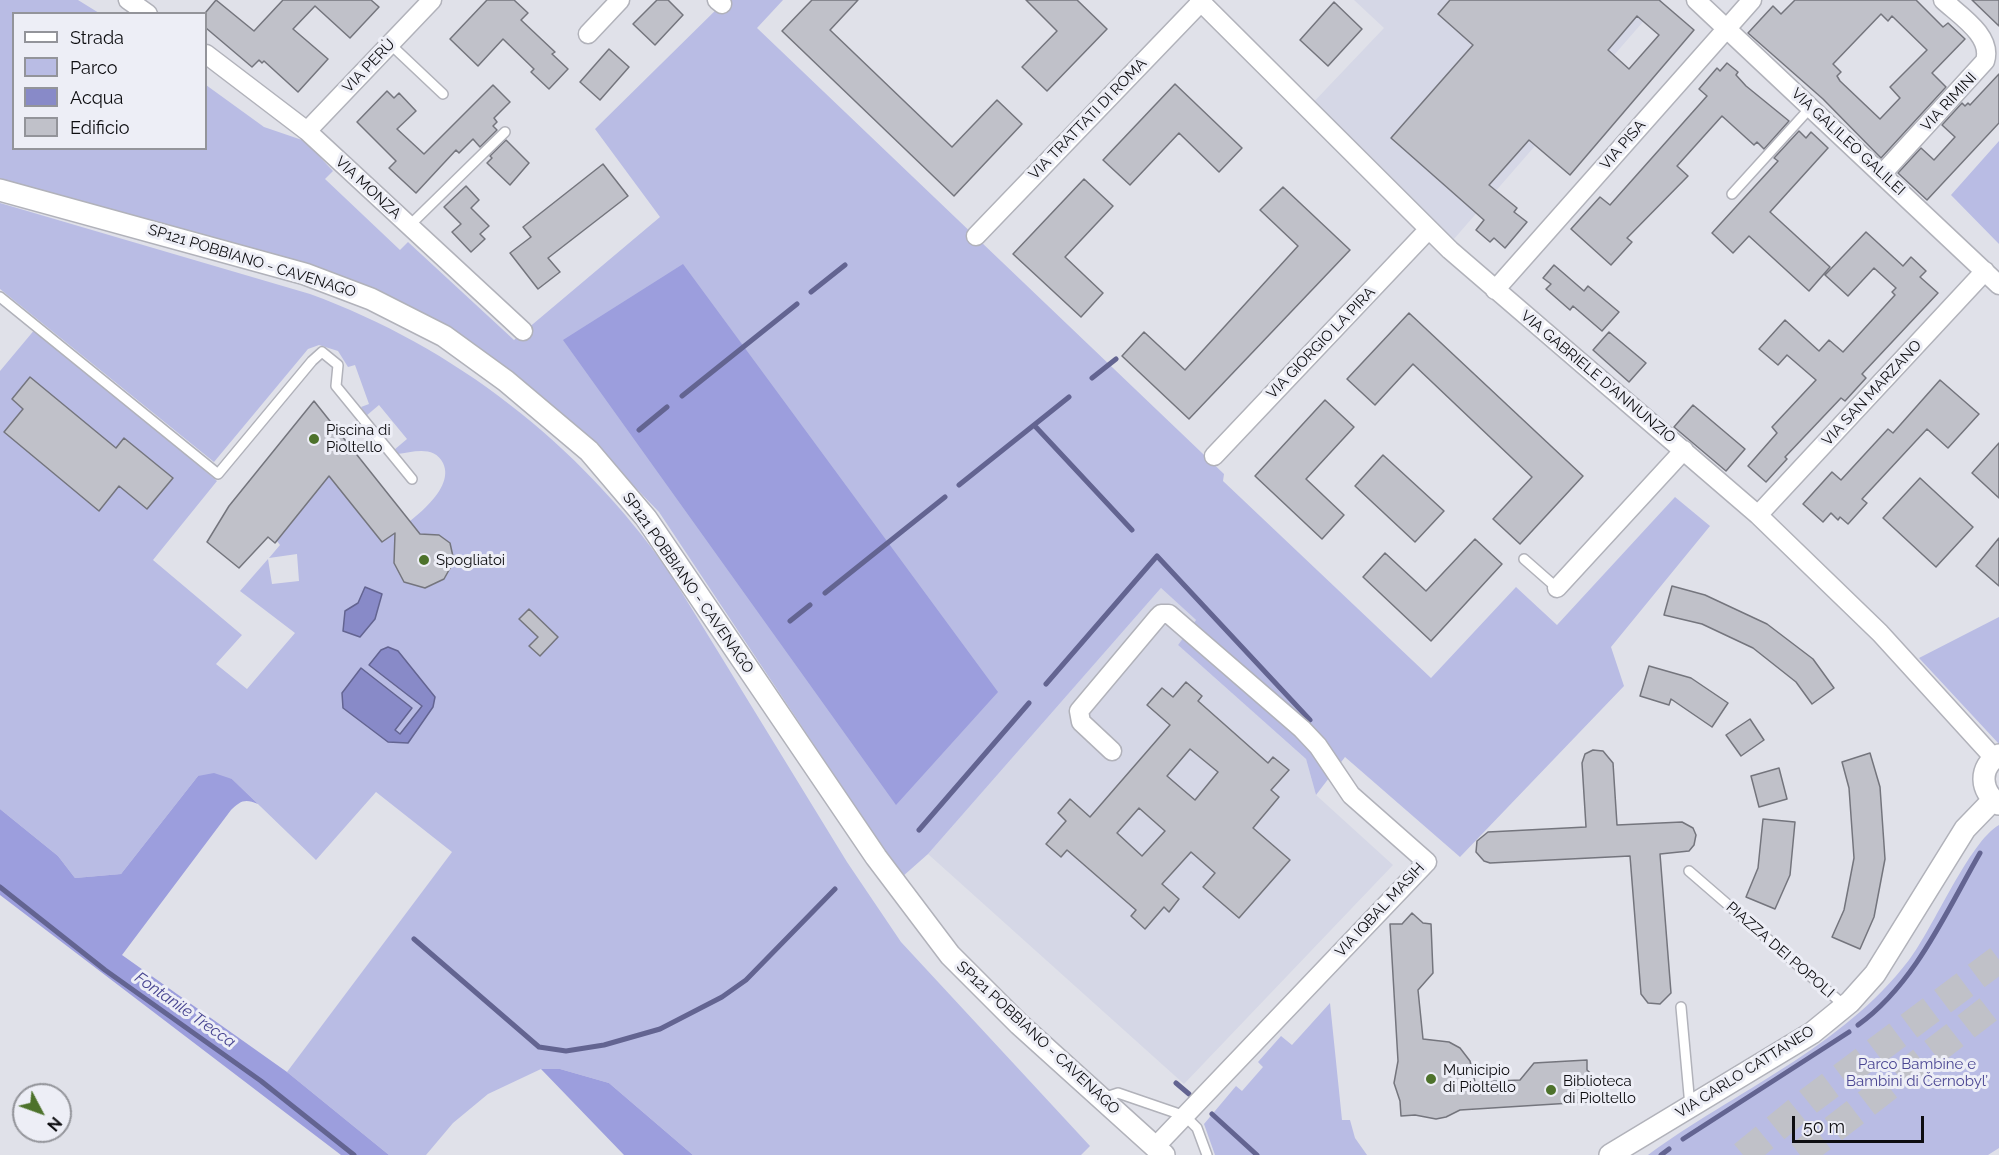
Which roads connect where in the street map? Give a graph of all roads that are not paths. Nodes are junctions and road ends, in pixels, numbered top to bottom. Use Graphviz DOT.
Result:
graph roads {
  1 [pos="128,0"];
  2 [pos="432,0"];
  3 [pos="620,0"];
  4 [pos="1696,0"];
  5 [pos="1752,0"];
  6 [pos="1943,0"];
  7 [pos="1200,1"];
  8 [pos="145,12"];
  9 [pos="1725,27"];
  10 [pos="588,34"];
  11 [pos="390,44"];
  12 [pos="207,55"];
  13 [pos="443,94"];
  14 [pos="1811,107"];
  15 [pos="307,131"];
  16 [pos="505,132"];
  17 [pos="1882,174"];
  18 [pos="0,190"];
  19 [pos="1732,194"];
  20 [pos="409,226"];
  21 [pos="1429,230"];
  22 [pos="976,236"];
  23 [pos="1985,271"];
  24 [pos="1999,285"];
  25 [pos="1495,290"];
  26 [pos="0,297"];
  27 [pos="523,331"];
  28 [pos="1684,450"];
  29 [pos="1214,456"];
  30 [pos="412,478"];
  31 [pos="1758,515"];
  32 [pos="1524,559"];
  33 [pos="1557,588"];
  34 [pos="1112,751"];
  35 [pos="1996,756"];
  36 [pos="1996,802"];
  37 [pos="1689,871"];
  38 [pos="1845,1006"];
  39 [pos="1681,1007"];
  40 [pos="1103,1098"];
  41 [pos="1690,1108"];
  42 [pos="1185,1116"];
  43 [pos="1155,1152"];
  44 [pos="1207,1155"];
  45 [pos="1610,1155"];
  1 -- 8 [label="street"];
  2 -- 11 [label="street, VIA PERÙ"];
  3 -- 10 [label="street"];
  4 -- 9 [label="street, VIA GALILEO GALILEI"];
  5 -- 9 [label="street, VIA PISA"];
  6 -- 17 [label="street, VIA RIMINI"];
  7 -- 21 [label="street, VIA GABRIELE D'ANNUNZIO"];
  7 -- 22 [label="street, VIA TRATTATI DI ROMA"];
  9 -- 14 [label="street, VIA GALILEO GALILEI"];
  9 -- 25 [label="street, VIA PISA"];
  11 -- 13 [label="lane"];
  11 -- 15 [label="street, VIA PERÙ"];
  12 -- 15 [label="street, VIA MONZA"];
  14 -- 17 [label="street, VIA GALILEO GALILEI"];
  14 -- 19 [label="lane"];
  15 -- 20 [label="street, VIA MONZA"];
  16 -- 20 [label="lane"];
  17 -- 23 [label="street, VIA GALILEO GALILEI"];
  18 -- 40 [label="street, SP121 POBBIANO - CAVENAGO"];
  20 -- 27 [label="street, VIA MONZA"];
  21 -- 25 [label="street, VIA GABRIELE D'ANNUNZIO"];
  21 -- 29 [label="street, VIA GIORGIO LA PIRA"];
  23 -- 24 [label="street, VIA GALILEO GALILEI"];
  23 -- 31 [label="street, VIA SAN MARZANO"];
  25 -- 28 [label="street, VIA GABRIELE D'ANNUNZIO"];
  26 -- 30 [label="lane"];
  28 -- 31 [label="street, VIA GABRIELE D'ANNUNZIO"];
  28 -- 33 [label="street"];
  31 -- 35 [label="street, VIA GABRIELE D'ANNUNZIO"];
  32 -- 33 [label="lane"];
  34 -- 42 [label="street, VIA IQBAL MASIH"];
  35 -- 36 [label="street, VIA GABRIELE D'ANNUNZIO"];
  36 -- 38 [label="street, VIA CARLO CATTANEO"];
  37 -- 38 [label="lane, PIAZZA DEI POPOLI"];
  38 -- 41 [label="street, VIA CARLO CATTANEO"];
  39 -- 41 [label="lane"];
  40 -- 42 [label="lane"];
  40 -- 43 [label="street, SP121 POBBIANO - CAVENAGO"];
  41 -- 45 [label="street, VIA CARLO CATTANEO"];
  42 -- 43 [label="street, VIA IQBAL MASIH"];
  42 -- 44 [label="lane"];
}
